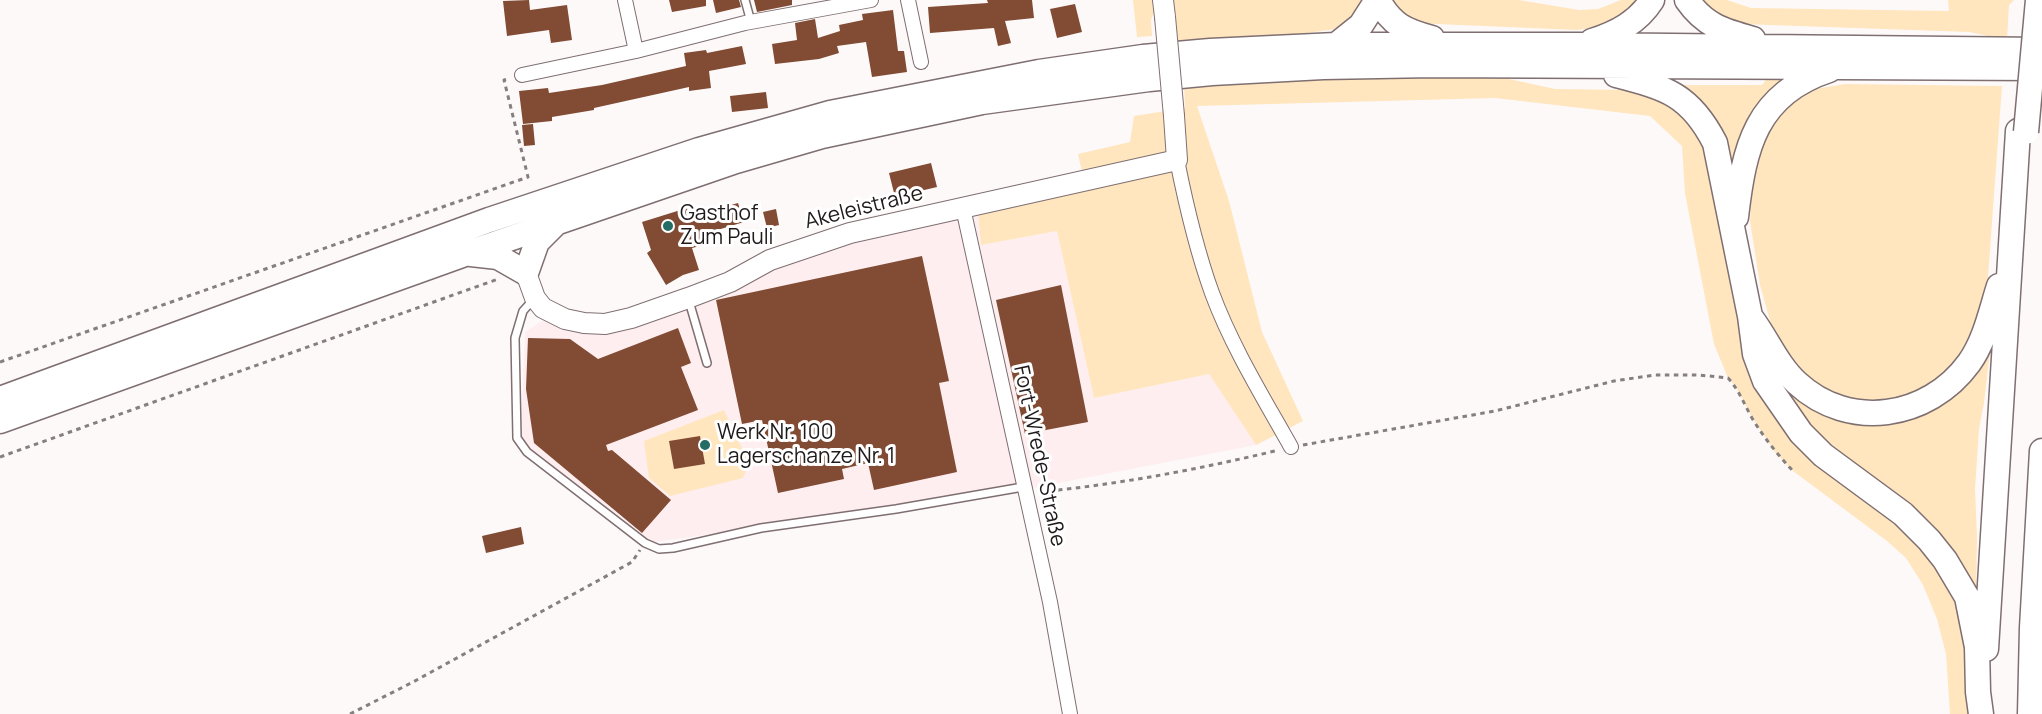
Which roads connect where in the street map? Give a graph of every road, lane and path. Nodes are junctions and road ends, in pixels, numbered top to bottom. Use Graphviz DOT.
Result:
graph roads {
  1 [pos="625,0"];
  2 [pos="745,0"];
  3 [pos="871,0"];
  4 [pos="908,0"];
  5 [pos="1377,0"];
  6 [pos="1652,0"];
  7 [pos="1687,0"];
  8 [pos="2031,0"];
  9 [pos="2038,0"];
  10 [pos="1164,8"];
  11 [pos="751,22"];
  12 [pos="1467,44"];
  13 [pos="1336,45"];
  14 [pos="1778,46"];
  15 [pos="2042,50"];
  16 [pos="636,51"];
  17 [pos="1582,55"];
  18 [pos="921,62"];
  19 [pos="1843,65"];
  20 [pos="2042,68"];
  21 [pos="522,75"];
  22 [pos="2022,132"];
  23 [pos="1177,160"];
  24 [pos="963,208"];
  25 [pos="559,221"];
  26 [pos="1734,234"];
  27 [pos="2010,252"];
  28 [pos="465,254"];
  29 [pos="515,275"];
  30 [pos="535,298"];
  31 [pos="688,298"];
  32 [pos="1750,316"];
  33 [pos="0,362"];
  34 [pos="707,363"];
  35 [pos="0,399"];
  36 [pos="0,421"];
  37 [pos="1291,447"];
  38 [pos="2042,451"];
  39 [pos="0,457"];
  40 [pos="1793,471"];
  41 [pos="1024,490"];
  42 [pos="645,543"];
  43 [pos="2042,683"];
  44 [pos="2030,712"];
  45 [pos="350,714"];
  46 [pos="1070,714"];
  47 [pos="1982,714"];
  48 [pos="1992,714"];
  1 -- 16 [label="street"];
  2 -- 11 [label="lane"];
  3 -- 11 [label="street"];
  4 -- 18 [label="street"];
  5 -- 12 [label="highway"];
  5 -- 13 [label="highway"];
  6 -- 17 [label="highway"];
  7 -- 14 [label="highway"];
  8 -- 22 [label="highway"];
  9 -- 22 [label="highway, bridge"];
  10 -- 23 [label="street, bridge"];
  11 -- 16 [label="street"];
  12 -- 13 [label="highway"];
  12 -- 17 [label="highway"];
  13 -- 35 [label="highway"];
  14 -- 15 [label="highway"];
  14 -- 17 [label="highway"];
  16 -- 21 [label="street"];
  17 -- 19 [label="highway"];
  17 -- 25 [label="highway"];
  17 -- 26 [label="highway"];
  19 -- 20 [label="highway"];
  19 -- 26 [label="highway"];
  21 -- 33 [label="path"];
  22 -- 27 [label="highway"];
  22 -- 48 [label="highway"];
  23 -- 24 [label="street, Akeleistraße"];
  23 -- 37 [label="street"];
  24 -- 31 [label="street, Akeleistraße"];
  24 -- 41 [label="street, Fort-Wrede-Straße"];
  25 -- 28 [label="highway"];
  25 -- 29 [label="highway"];
  26 -- 32 [label="highway"];
  27 -- 32 [label="highway"];
  27 -- 47 [label="highway"];
  28 -- 29 [label="highway"];
  28 -- 36 [label="highway"];
  29 -- 30 [label="street"];
  29 -- 39 [label="path"];
  30 -- 31 [label="street, Akeleistraße"];
  30 -- 42 [label="lane"];
  31 -- 34 [label="lane"];
  32 -- 47 [label="highway"];
  37 -- 40 [label="path"];
  37 -- 41 [label="path"];
  38 -- 44 [label="highway"];
  41 -- 42 [label="lane"];
  41 -- 46 [label="street, Fort-Wrede-Straße"];
  42 -- 45 [label="path"];
  43 -- 44 [label="highway"];
}
